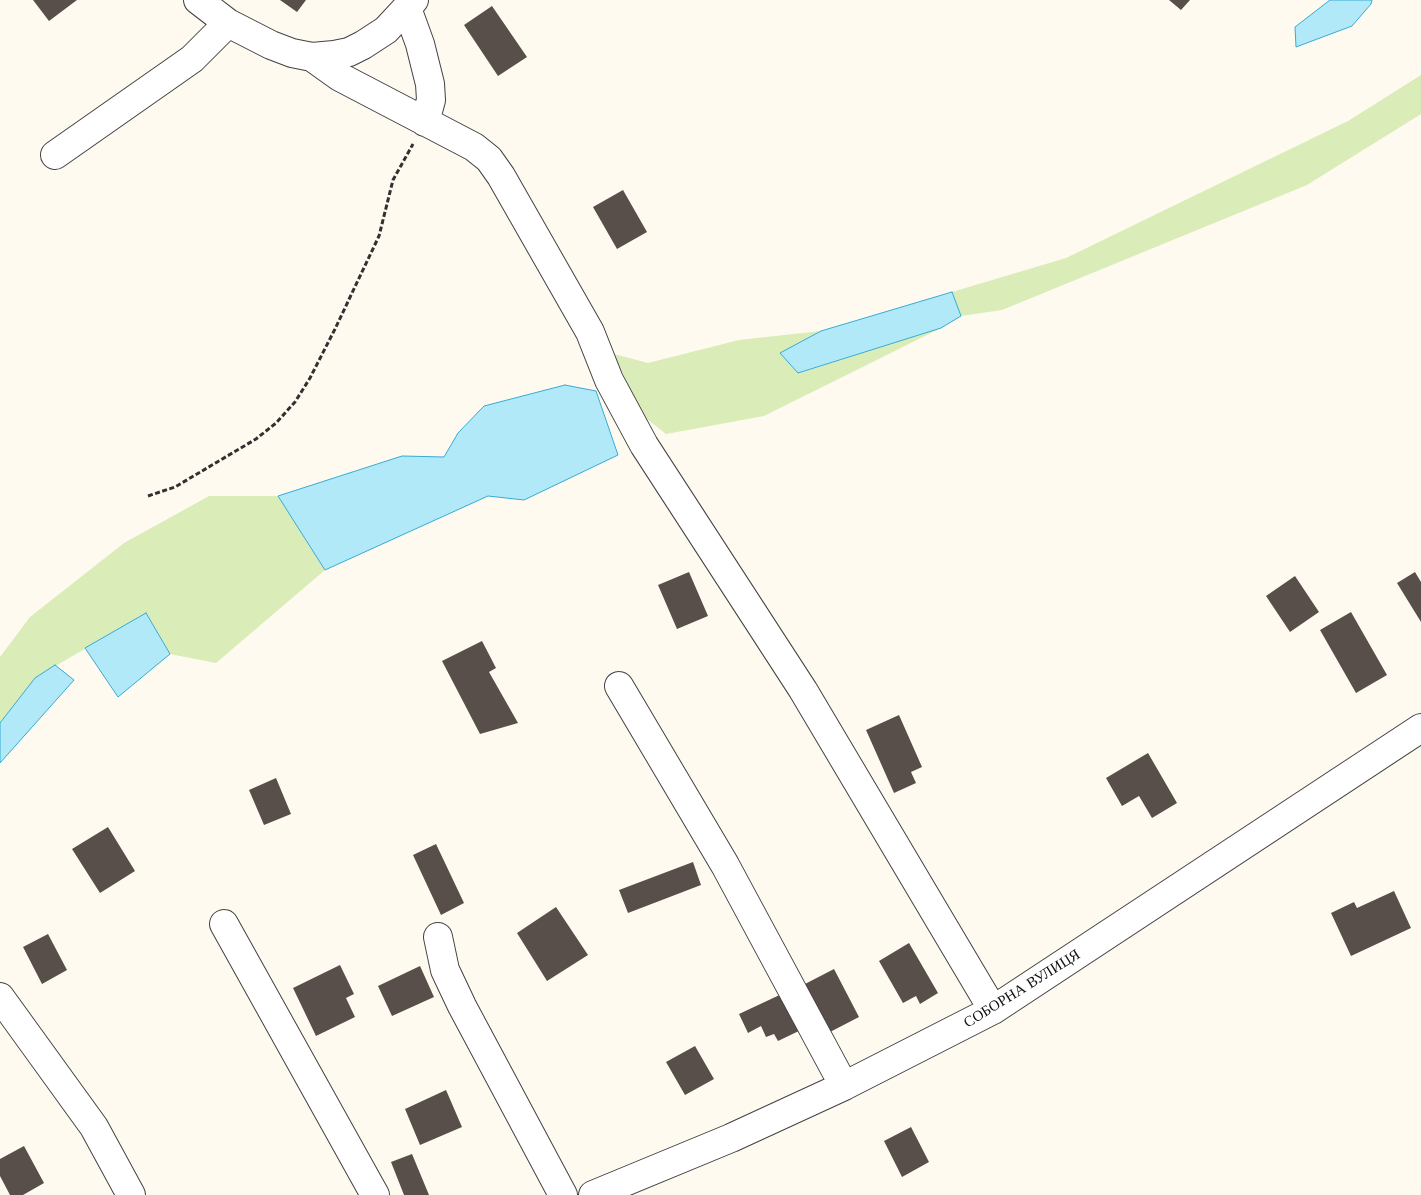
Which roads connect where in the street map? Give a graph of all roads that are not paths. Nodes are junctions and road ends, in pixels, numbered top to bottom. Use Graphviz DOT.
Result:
graph roads {
  1 [pos="198,0"];
  2 [pos="410,4"];
  3 [pos="228,23"];
  4 [pos="312,57"];
  5 [pos="426,122"];
  6 [pos="55,155"];
  7 [pos="619,686"];
  8 [pos="1421,728"];
  9 [pos="224,924"];
  10 [pos="438,938"];
  11 [pos="0,997"];
  12 [pos="993,1010"];
  13 [pos="844,1086"];
  14 [pos="132,1195"];
  15 [pos="375,1195"];
  16 [pos="563,1195"];
  17 [pos="593,1195"];
  1 -- 3 [label="street"];
  2 -- 4 [label="street"];
  2 -- 5 [label="street"];
  3 -- 4 [label="street"];
  3 -- 6 [label="street"];
  4 -- 5 [label="street"];
  5 -- 12 [label="street"];
  7 -- 13 [label="street"];
  8 -- 12 [label="street, СОБОРНА ВУЛИЦЯ"];
  9 -- 15 [label="street"];
  10 -- 16 [label="street"];
  11 -- 14 [label="street"];
  12 -- 13 [label="street, СОБОРНА ВУЛИЦЯ"];
  13 -- 17 [label="street, СОБОРНА ВУЛИЦЯ"];
}
